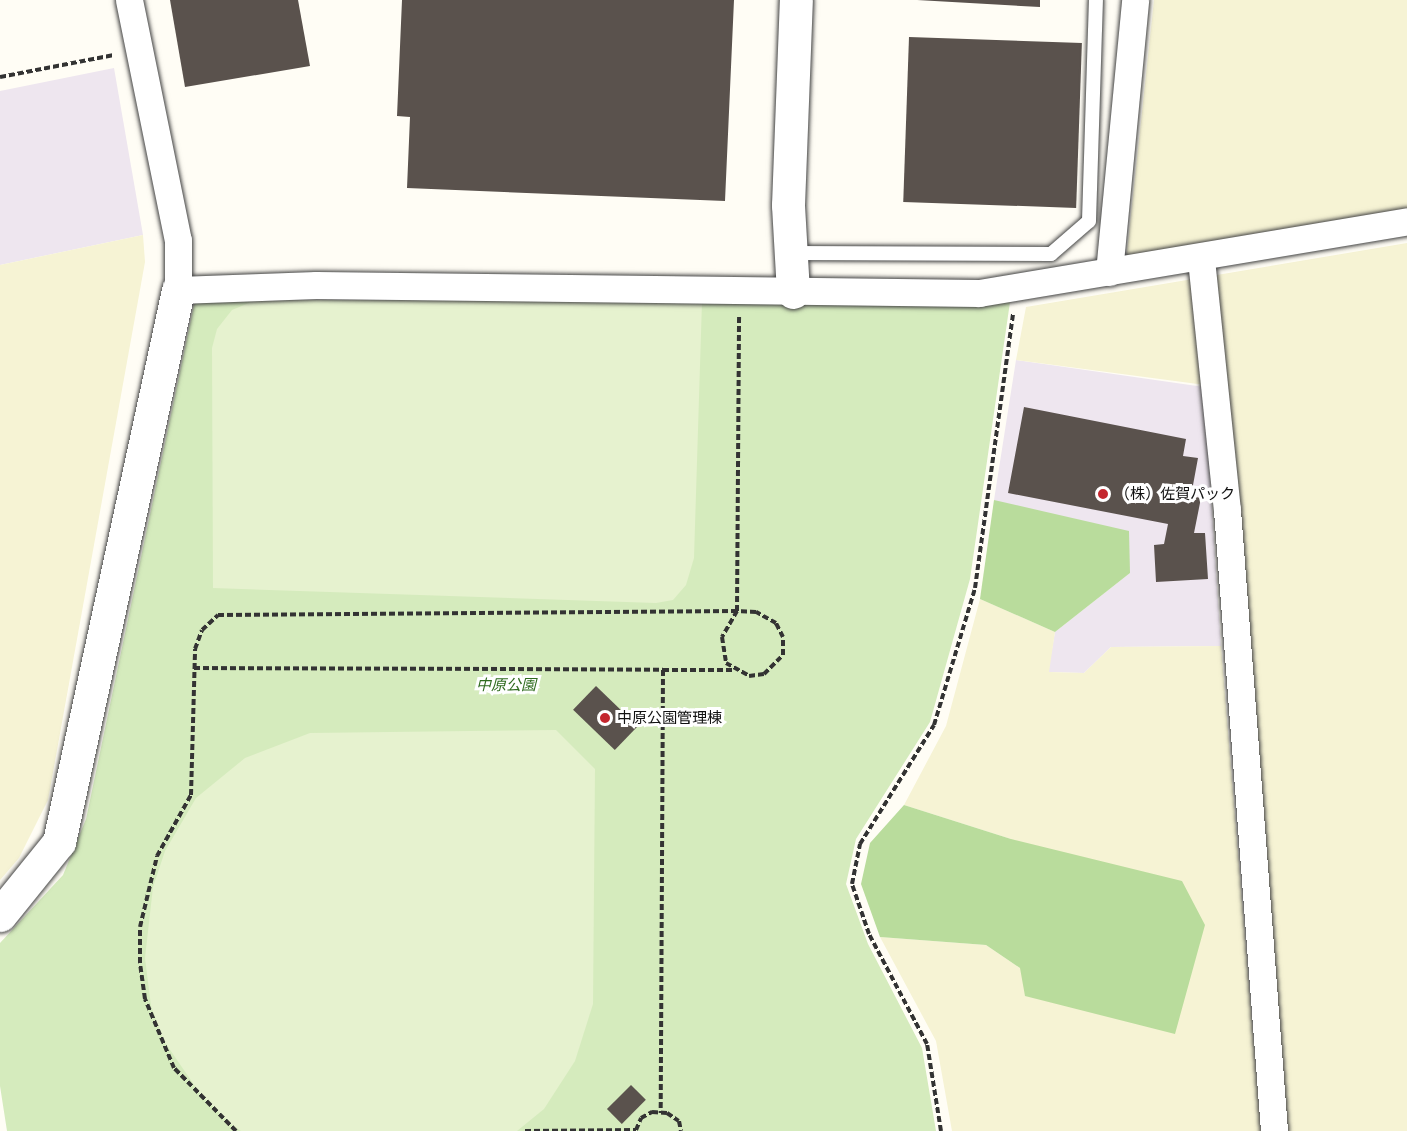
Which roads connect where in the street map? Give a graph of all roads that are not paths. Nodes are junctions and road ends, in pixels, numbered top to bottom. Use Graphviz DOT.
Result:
graph roads {
  1 [pos="129,0"];
  2 [pos="796,0"];
  3 [pos="1096,0"];
  4 [pos="1135,0"];
  5 [pos="1407,221"];
  6 [pos="789,253"];
  7 [pos="1201,259"];
  8 [pos="1109,272"];
  9 [pos="178,290"];
  10 [pos="793,292"];
  11 [pos="0,915"];
  12 [pos="1274,1131"];
  1 -- 9 [label="street"];
  2 -- 6 [label="street"];
  3 -- 6 [label="lane"];
  4 -- 8 [label="street"];
  5 -- 7 [label="street"];
  6 -- 10 [label="street"];
  7 -- 8 [label="street"];
  7 -- 12 [label="street"];
  8 -- 10 [label="street"];
  9 -- 10 [label="street"];
  9 -- 11 [label="street"];
}
